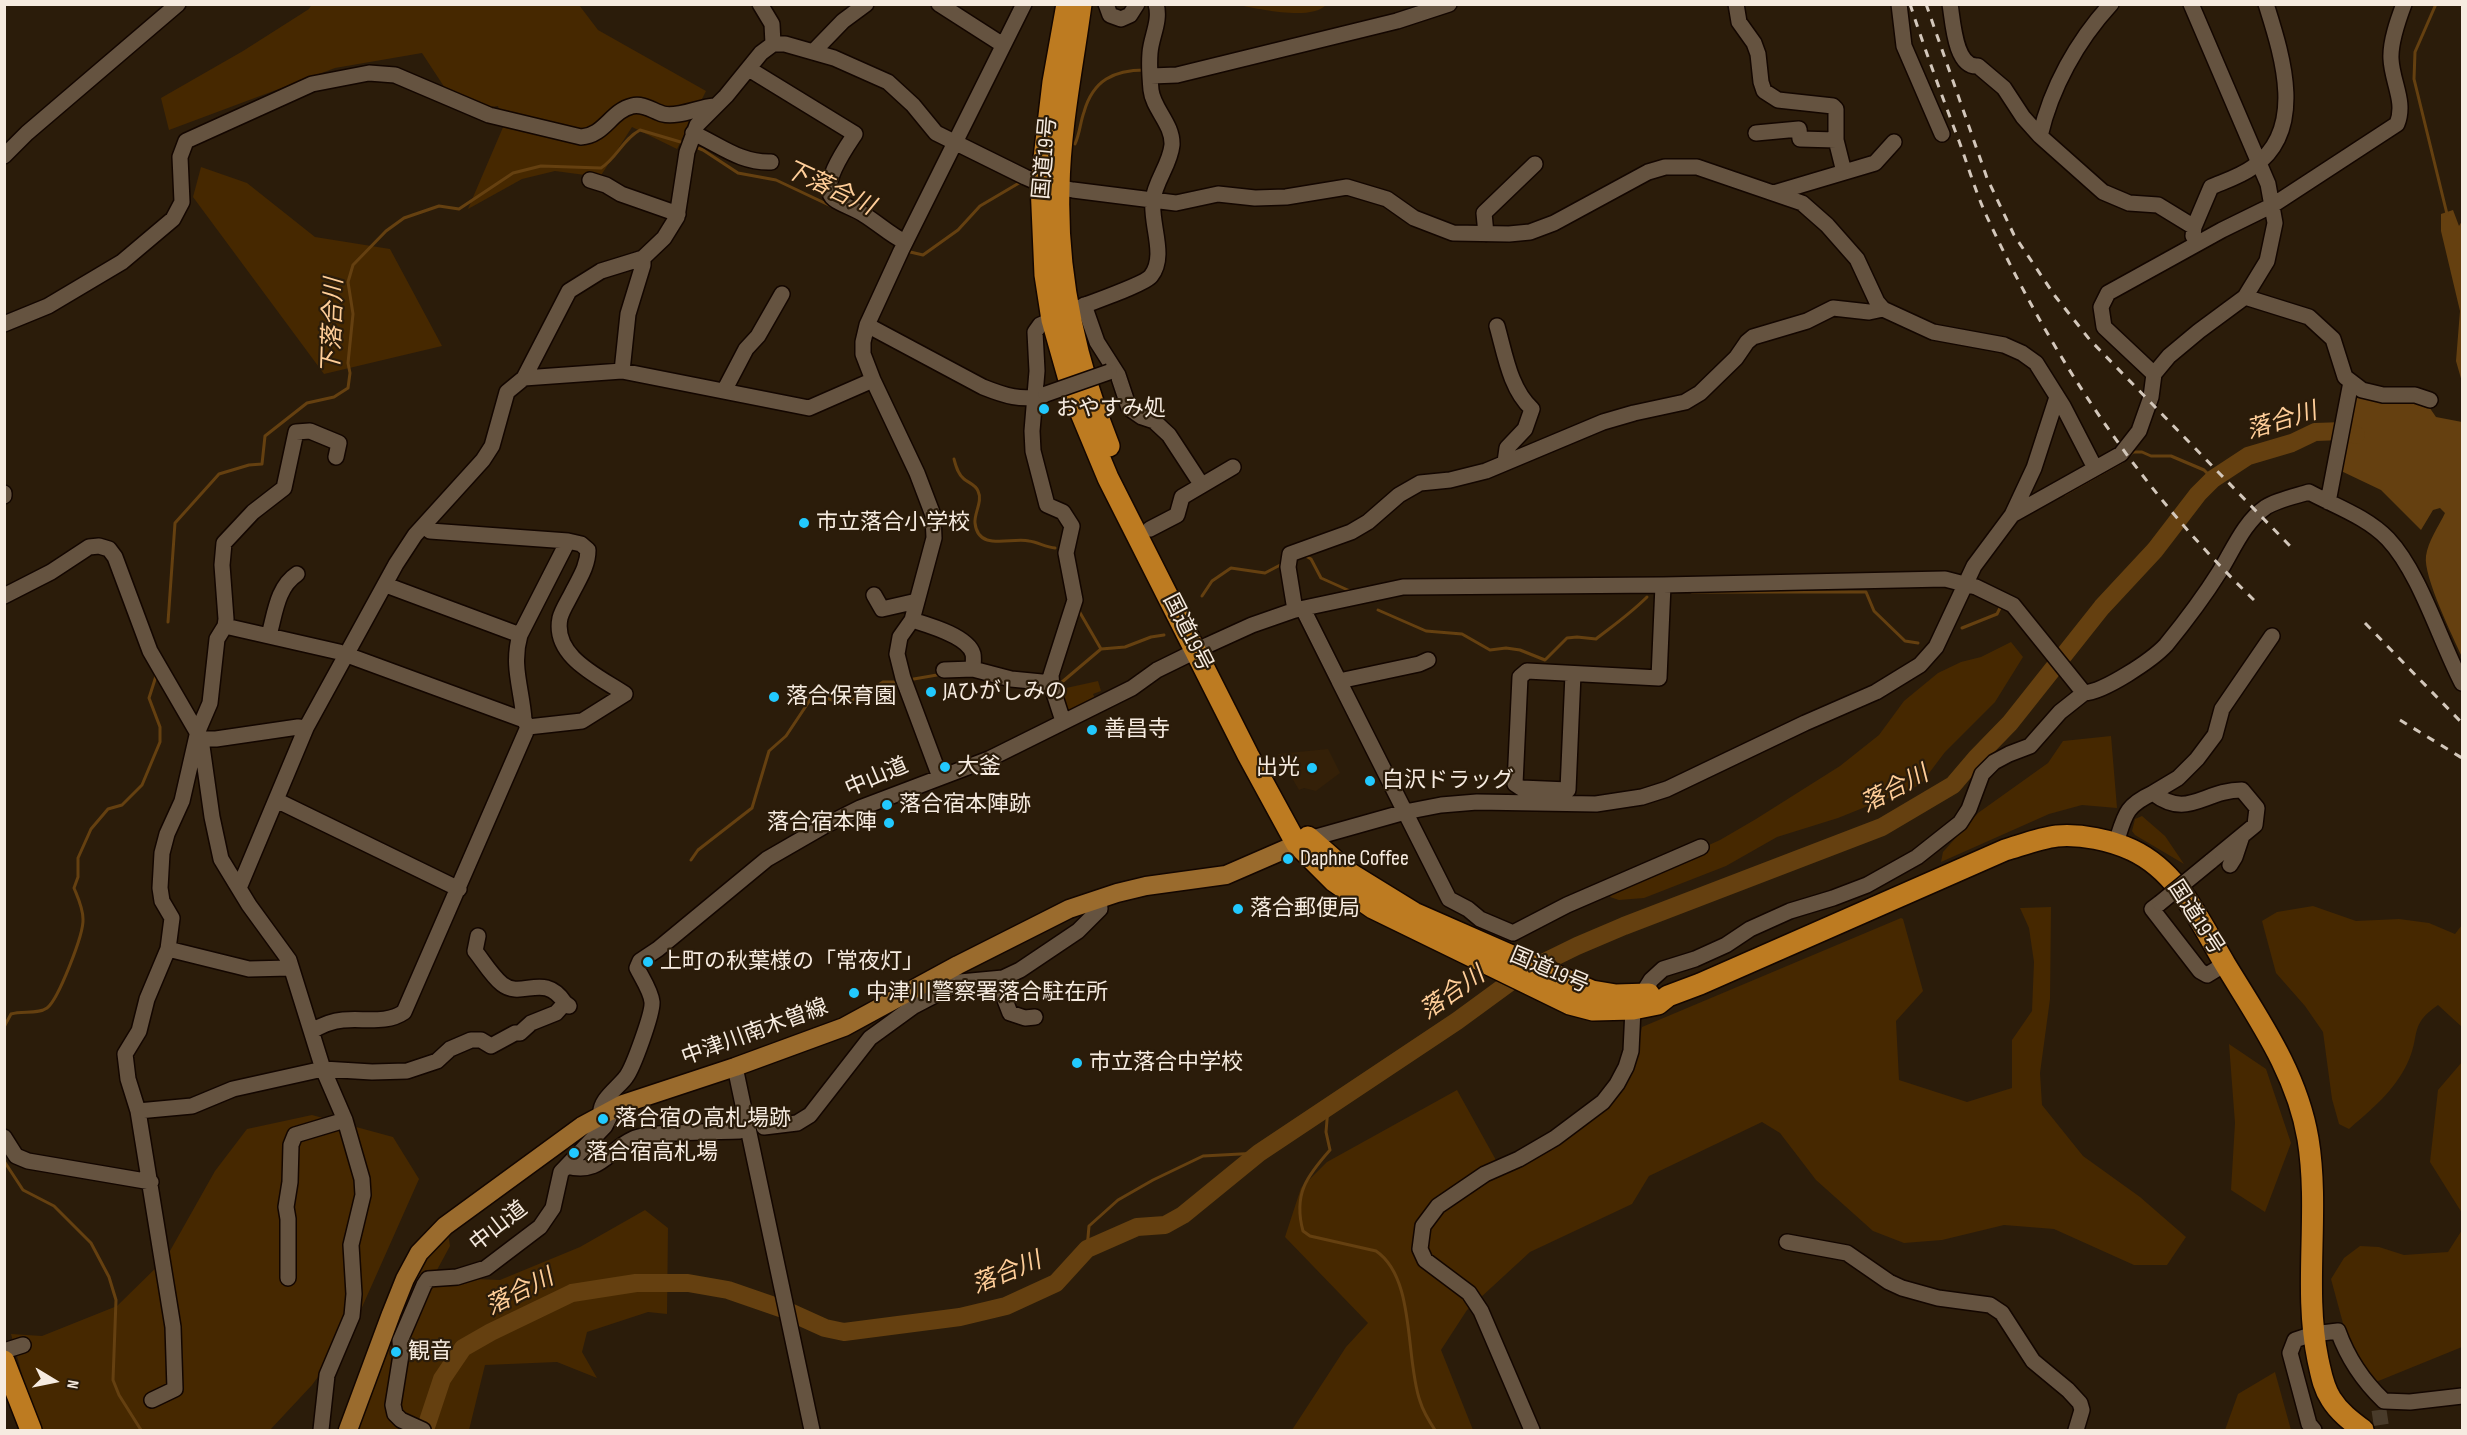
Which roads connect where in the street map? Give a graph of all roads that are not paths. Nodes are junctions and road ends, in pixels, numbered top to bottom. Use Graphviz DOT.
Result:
graph roads {
  1 [pos="178,4"];
  2 [pos="760,4"];
  3 [pos="866,4"];
  4 [pos="939,4"];
  5 [pos="1024,4"];
  6 [pos="1067,4"];
  7 [pos="1081,4"];
  8 [pos="1106,4"];
  9 [pos="1137,4"];
  10 [pos="1156,4"];
  11 [pos="1449,4"];
  12 [pos="1736,4"];
  13 [pos="1899,4"];
  14 [pos="1950,4"];
  15 [pos="2111,4"];
  16 [pos="2191,4"];
  17 [pos="2266,4"];
  18 [pos="2404,4"];
  19 [pos="773,44"];
  20 [pos="1003,45"];
  21 [pos="813,52"];
  22 [pos="748,69"];
  23 [pos="1151,70"];
  24 [pos="714,106"];
  25 [pos="1756,133"];
  26 [pos="1942,134"];
  27 [pos="2040,136"];
  28 [pos="1836,140"];
  29 [pos="690,141"];
  30 [pos="1894,142"];
  31 [pos="955,143"];
  32 [pos="4,156"];
  33 [pos="771,162"];
  34 [pos="2260,162"];
  35 [pos="1535,164"];
  36 [pos="1844,172"];
  37 [pos="590,180"];
  38 [pos="1050,185"];
  39 [pos="1774,193"];
  40 [pos="1153,200"];
  41 [pos="2273,205"];
  42 [pos="678,214"];
  43 [pos="2194,227"];
  44 [pos="1486,234"];
  45 [pos="2192,245"];
  46 [pos="903,246"];
  47 [pos="643,258"];
  48 [pos="782,294"];
  49 [pos="2245,297"];
  50 [pos="1883,309"];
  51 [pos="1068,312"];
  52 [pos="4,324"];
  53 [pos="867,325"];
  54 [pos="1497,326"];
  55 [pos="622,371"];
  56 [pos="1112,371"];
  57 [pos="2154,374"];
  58 [pos="524,378"];
  59 [pos="873,380"];
  60 [pos="2351,382"];
  61 [pos="724,391"];
  62 [pos="1040,396"];
  63 [pos="2057,397"];
  64 [pos="2430,400"];
  65 [pos="336,457"];
  66 [pos="1505,462"];
  67 [pos="1233,467"];
  68 [pos="2095,468"];
  69 [pos="1201,484"];
  70 [pos="2328,502"];
  71 [pos="2012,514"];
  72 [pos="424,526"];
  73 [pos="1150,529"];
  74 [pos="568,541"];
  75 [pos="297,574"];
  76 [pos="1965,584"];
  77 [pos="386,585"];
  78 [pos="1663,585"];
  79 [pos="874,595"];
  80 [pos="4,596"];
  81 [pos="917,601"];
  82 [pos="1299,609"];
  83 [pos="912,620"];
  84 [pos="225,626"];
  85 [pos="269,635"];
  86 [pos="520,635"];
  87 [pos="2272,636"];
  88 [pos="1202,648"];
  89 [pos="348,655"];
  90 [pos="1428,660"];
  91 [pos="973,669"];
  92 [pos="944,670"];
  93 [pos="1573,674"];
  94 [pos="1339,681"];
  95 [pos="1052,683"];
  96 [pos="2463,683"];
  97 [pos="2080,689"];
  98 [pos="1063,721"];
  99 [pos="526,724"];
  100 [pos="306,728"];
  101 [pos="200,735"];
  102 [pos="940,777"];
  103 [pos="2153,793"];
  104 [pos="276,800"];
  105 [pos="1405,812"];
  106 [pos="2242,836"];
  107 [pos="1303,841"];
  108 [pos="2116,843"];
  109 [pos="1701,846"];
  110 [pos="2230,865"];
  111 [pos="239,888"];
  112 [pos="459,889"];
  113 [pos="1099,899"];
  114 [pos="478,936"];
  115 [pos="168,949"];
  116 [pos="2225,964"];
  117 [pos="290,968"];
  118 [pos="1003,978"];
  119 [pos="1637,1002"];
  120 [pos="1035,1017"];
  121 [pos="312,1031"];
  122 [pos="735,1067"];
  123 [pos="323,1069"];
  124 [pos="138,1111"];
  125 [pos="605,1112"];
  126 [pos="345,1120"];
  127 [pos="764,1127"];
  128 [pos="740,1131"];
  129 [pos="4,1137"];
  130 [pos="567,1166"];
  131 [pos="151,1182"];
  132 [pos="1787,1242"];
  133 [pos="288,1278"];
  134 [pos="2313,1334"];
  135 [pos="23,1345"];
  136 [pos="4,1351"];
  137 [pos="4,1360"];
  138 [pos="2463,1396"];
  139 [pos="4,1400"];
  140 [pos="152,1400"];
  141 [pos="17,1431"];
  142 [pos="31,1431"];
  143 [pos="321,1431"];
  144 [pos="348,1431"];
  145 [pos="423,1431"];
  146 [pos="812,1431"];
  147 [pos="1532,1431"];
  148 [pos="2076,1431"];
  149 [pos="2314,1431"];
  150 [pos="2362,1431"];
  1 -- 32 [label="street"];
  2 -- 19 [label="street"];
  3 -- 21 [label="street"];
  4 -- 20 [label="street"];
  5 -- 20 [label="street"];
  6 -- 38 [label="highway, 国道19号"];
  7 -- 38 [label="highway, 国道19号"];
  8 -- 9 [label="street"];
  10 -- 23 [label="street"];
  11 -- 23 [label="street"];
  12 -- 28 [label="street"];
  13 -- 26 [label="street"];
  14 -- 27 [label="street"];
  15 -- 27 [label="street"];
  16 -- 34 [label="street"];
  17 -- 34 [label="street"];
  18 -- 41 [label="street"];
  19 -- 21 [label="street"];
  19 -- 22 [label="street"];
  20 -- 31 [label="street"];
  21 -- 31 [label="street"];
  22 -- 24 [label="street"];
  22 -- 46 [label="street"];
  23 -- 40 [label="street"];
  24 -- 29 [label="street"];
  24 -- 52 [label="street"];
  25 -- 28 [label="street"];
  27 -- 43 [label="street"];
  28 -- 36 [label="street"];
  29 -- 33 [label="street"];
  29 -- 42 [label="street"];
  30 -- 36 [label="street"];
  31 -- 38 [label="street"];
  31 -- 46 [label="street"];
  34 -- 41 [label="street"];
  34 -- 43 [label="street"];
  35 -- 44 [label="street"];
  36 -- 39 [label="street"];
  37 -- 42 [label="street"];
  38 -- 40 [label="street"];
  38 -- 51 [label="highway, 国道19号"];
  39 -- 44 [label="street"];
  39 -- 50 [label="street"];
  40 -- 44 [label="street"];
  40 -- 51 [label="street"];
  41 -- 45 [label="street"];
  41 -- 49 [label="street"];
  42 -- 47 [label="street"];
  43 -- 45 [label="street"];
  45 -- 57 [label="street"];
  46 -- 53 [label="street"];
  47 -- 55 [label="street"];
  47 -- 58 [label="street"];
  48 -- 61 [label="street"];
  49 -- 57 [label="street"];
  49 -- 60 [label="street"];
  50 -- 63 [label="street"];
  50 -- 66 [label="street"];
  51 -- 56 [label="street"];
  51 -- 62 [label="street"];
  51 -- 73 [label="highway, 国道19号"];
  51 -- 88 [label="highway, 国道19号"];
  53 -- 59 [label="street"];
  53 -- 62 [label="street"];
  54 -- 66 [label="street"];
  55 -- 58 [label="street"];
  55 -- 61 [label="street"];
  56 -- 62 [label="street, bridge"];
  56 -- 69 [label="street"];
  57 -- 68 [label="street"];
  58 -- 72 [label="street"];
  59 -- 61 [label="street"];
  59 -- 81 [label="street"];
  60 -- 64 [label="street"];
  60 -- 70 [label="street"];
  62 -- 95 [label="street"];
  63 -- 68 [label="street"];
  63 -- 71 [label="street"];
  65 -- 84 [label="street"];
  66 -- 82 [label="street"];
  67 -- 69 [label="street"];
  68 -- 71 [label="street"];
  69 -- 73 [label="street"];
  70 -- 96 [label="street"];
  70 -- 97 [label="street"];
  71 -- 76 [label="street"];
  72 -- 74 [label="street"];
  72 -- 77 [label="street"];
  73 -- 88 [label="highway, 国道19号"];
  74 -- 86 [label="street"];
  74 -- 99 [label="street"];
  75 -- 85 [label="street"];
  76 -- 78 [label="street, 中山道"];
  76 -- 97 [label="street, 中山道"];
  76 -- 105 [label="street"];
  77 -- 86 [label="street"];
  77 -- 89 [label="street"];
  78 -- 82 [label="street, 中山道"];
  78 -- 93 [label="street"];
  79 -- 81 [label="street"];
  80 -- 101 [label="street"];
  81 -- 83 [label="street"];
  82 -- 88 [label="street, 中山道"];
  82 -- 94 [label="street"];
  83 -- 91 [label="street"];
  83 -- 102 [label="street"];
  84 -- 85 [label="street"];
  84 -- 101 [label="street"];
  85 -- 89 [label="street"];
  86 -- 99 [label="street"];
  87 -- 103 [label="street"];
  88 -- 98 [label="street, 中山道"];
  88 -- 107 [label="highway, 国道19号"];
  89 -- 99 [label="street"];
  89 -- 100 [label="street"];
  90 -- 94 [label="street"];
  91 -- 92 [label="street"];
  91 -- 95 [label="street"];
  93 -- 93 [label="street"];
  94 -- 105 [label="street"];
  95 -- 98 [label="street"];
  97 -- 119 [label="street"];
  98 -- 102 [label="street, 中山道"];
  99 -- 112 [label="street"];
  100 -- 101 [label="street"];
  100 -- 104 [label="street"];
  101 -- 111 [label="street"];
  101 -- 115 [label="street"];
  102 -- 125 [label="street, 中山道"];
  103 -- 106 [label="street"];
  103 -- 108 [label="street"];
  104 -- 111 [label="street"];
  104 -- 112 [label="street"];
  105 -- 107 [label="street"];
  105 -- 109 [label="street"];
  106 -- 110 [label="street"];
  106 -- 116 [label="street, bridge"];
  107 -- 113 [label="main road, 中津川南木曽線"];
  107 -- 119 [label="highway, 国道19号"];
  108 -- 116 [label="highway, 国道19号"];
  108 -- 119 [label="highway, 国道19号"];
  111 -- 117 [label="street"];
  112 -- 121 [label="street"];
  113 -- 118 [label="street"];
  113 -- 122 [label="main road, 中津川南木曽線"];
  114 -- 123 [label="street"];
  115 -- 117 [label="street"];
  115 -- 124 [label="street"];
  116 -- 134 [label="highway, 国道19号"];
  117 -- 121 [label="street"];
  118 -- 120 [label="street"];
  118 -- 127 [label="street"];
  119 -- 147 [label="street"];
  121 -- 123 [label="street"];
  122 -- 125 [label="main road, 中津川南木曽線"];
  122 -- 146 [label="street"];
  123 -- 124 [label="street"];
  123 -- 126 [label="street"];
  124 -- 131 [label="street"];
  125 -- 130 [label="street, 中山道"];
  125 -- 144 [label="main road, 中津川南木曽線"];
  126 -- 133 [label="street"];
  126 -- 143 [label="street"];
  128 -- 130 [label="street"];
  129 -- 131 [label="street"];
  130 -- 145 [label="street, 中山道"];
  131 -- 140 [label="street"];
  132 -- 148 [label="street"];
  134 -- 138 [label="street"];
  134 -- 149 [label="street"];
  134 -- 150 [label="highway, 国道19号"];
  135 -- 136 [label="street"];
  137 -- 142 [label="highway"];
  139 -- 141 [label="highway"];
}
